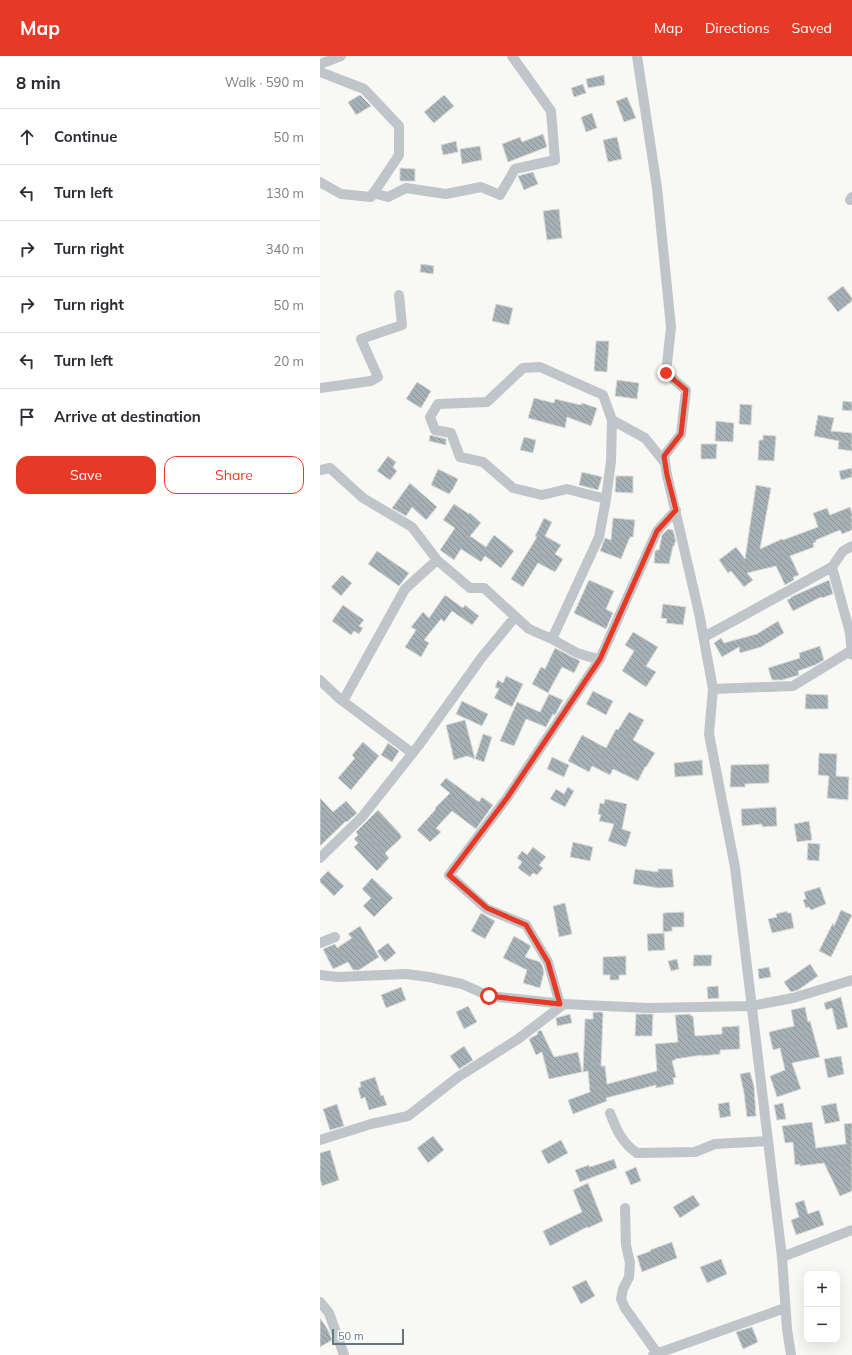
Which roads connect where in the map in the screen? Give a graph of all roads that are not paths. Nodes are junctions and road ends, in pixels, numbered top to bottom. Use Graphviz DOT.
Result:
graph roads {
  1 [pos="341,56"];
  2 [pos="512,56"];
  3 [pos="637,56"];
  4 [pos="320,64"];
  5 [pos="320,72"];
  6 [pos="320,182"];
  7 [pos="373,193"];
  8 [pos="399,295"];
  9 [pos="320,388"];
  10 [pos="612,420"];
  11 [pos="665,463"];
  12 [pos="320,470"];
  13 [pos="606,499"];
  14 [pos="676,510"];
  15 [pos="852,546"];
  16 [pos="437,560"];
  17 [pos="832,567"];
  18 [pos="515,617"];
  19 [pos="850,623"];
  20 [pos="704,637"];
  21 [pos="552,639"];
  22 [pos="852,650"];
  23 [pos="852,655"];
  24 [pos="600,659"];
  25 [pos="320,680"];
  26 [pos="713,689"];
  27 [pos="343,701"];
  28 [pos="412,752"];
  29 [pos="320,858"];
  30 [pos="335,937"];
  31 [pos="320,943"];
  32 [pos="320,975"];
  33 [pos="852,980"];
  34 [pos="562,1004"];
  35 [pos="752,1006"];
  36 [pos="610,1113"];
  37 [pos="320,1140"];
  38 [pos="768,1141"];
  39 [pos="626,1208"];
  40 [pos="852,1230"];
  41 [pos="782,1258"];
  42 [pos="320,1302"];
  43 [pos="785,1308"];
  44 [pos="655,1354"];
  45 [pos="344,1355"];
  46 [pos="791,1355"];
  1 -- 4 [label="street"];
  2 -- 7 [label="street"];
  3 -- 11 [label="street"];
  5 -- 7 [label="street"];
  6 -- 7 [label="street"];
  8 -- 9 [label="street"];
  10 -- 11 [label="street"];
  10 -- 13 [label="street"];
  10 -- 13 [label="street"];
  11 -- 14 [label="street"];
  12 -- 16 [label="street"];
  13 -- 21 [label="street"];
  14 -- 20 [label="street"];
  14 -- 24 [label="street"];
  15 -- 17 [label="street"];
  16 -- 18 [label="street"];
  16 -- 27 [label="street"];
  17 -- 19 [label="street"];
  17 -- 20 [label="street"];
  18 -- 21 [label="street"];
  18 -- 28 [label="street"];
  19 -- 22 [label="street"];
  20 -- 26 [label="street"];
  21 -- 24 [label="street"];
  22 -- 23 [label="street"];
  22 -- 26 [label="street"];
  24 -- 34 [label="street"];
  25 -- 27 [label="street"];
  26 -- 35 [label="street"];
  27 -- 28 [label="street"];
  28 -- 29 [label="street"];
  30 -- 31 [label="street"];
  32 -- 34 [label="street"];
  33 -- 35 [label="street"];
  34 -- 35 [label="street"];
  34 -- 37 [label="street"];
  35 -- 38 [label="street"];
  36 -- 38 [label="street"];
  38 -- 41 [label="street"];
  39 -- 44 [label="street"];
  40 -- 41 [label="street"];
  41 -- 43 [label="street"];
  42 -- 45 [label="street"];
  43 -- 44 [label="street"];
  43 -- 46 [label="street"];
}
